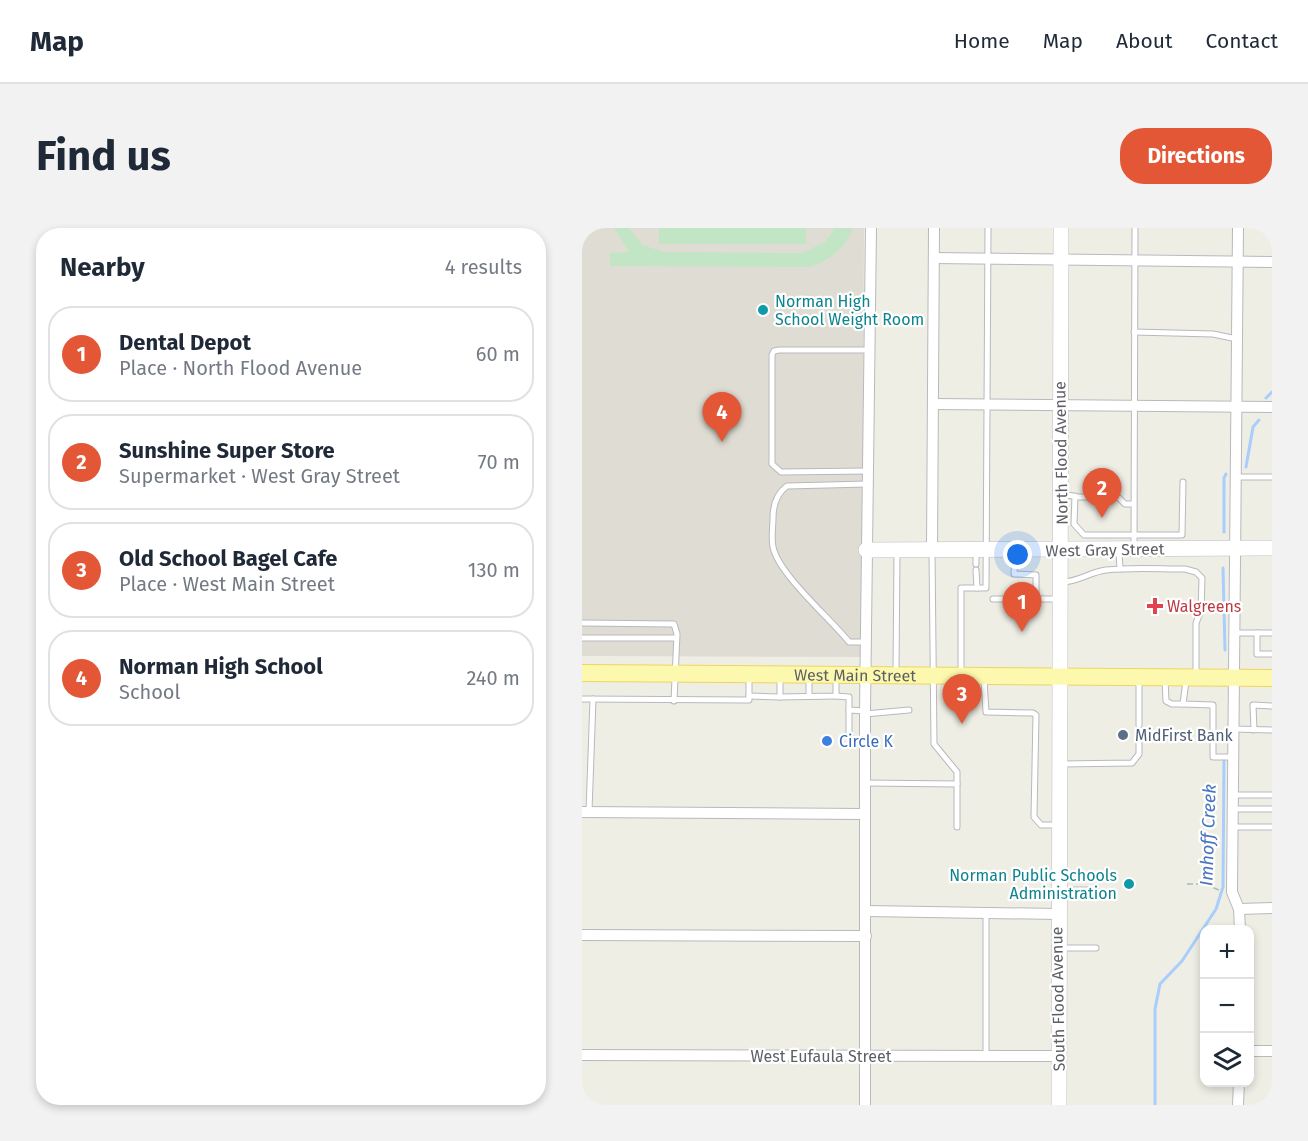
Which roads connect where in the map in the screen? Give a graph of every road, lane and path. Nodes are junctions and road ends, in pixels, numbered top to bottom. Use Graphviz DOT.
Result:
graph roads {
  1 [pos="871,228"];
  2 [pos="934,228"];
  3 [pos="988,228"];
  4 [pos="1061,228"];
  5 [pos="1135,228"];
  6 [pos="1238,228"];
  7 [pos="934,258"];
  8 [pos="988,258"];
  9 [pos="1061,259"];
  10 [pos="1135,260"];
  11 [pos="1238,261"];
  12 [pos="1272,262"];
  13 [pos="1134,332"];
  14 [pos="1238,340"];
  15 [pos="869,350"];
  16 [pos="933,404"];
  17 [pos="987,405"];
  18 [pos="1060,405"];
  19 [pos="1135,405"];
  20 [pos="1238,407"];
  21 [pos="1272,407"];
  22 [pos="867,471"];
  23 [pos="1236,477"];
  24 [pos="1272,477"];
  25 [pos="1183,482"];
  26 [pos="867,484"];
  27 [pos="1068,495"];
  28 [pos="1134,504"];
  29 [pos="1183,542"];
  30 [pos="1097,543"];
  31 [pos="1129,545"];
  32 [pos="1272,548"];
  33 [pos="1235,549"];
  34 [pos="866,550"];
  35 [pos="897,550"];
  36 [pos="932,550"];
  37 [pos="1015,550"];
  38 [pos="1061,550"];
  39 [pos="979,559"];
  40 [pos="1120,569"];
  41 [pos="1060,582"];
  42 [pos="977,588"];
  43 [pos="993,599"];
  44 [pos="1036,599"];
  45 [pos="1059,599"];
  46 [pos="582,622"];
  47 [pos="1235,633"];
  48 [pos="1257,633"];
  49 [pos="1272,633"];
  50 [pos="582,638"];
  51 [pos="676,638"];
  52 [pos="866,642"];
  53 [pos="1272,654"];
  54 [pos="582,673"];
  55 [pos="676,674"];
  56 [pos="749,675"];
  57 [pos="780,675"];
  58 [pos="809,675"];
  59 [pos="836,676"];
  60 [pos="865,676"];
  61 [pos="896,676"];
  62 [pos="934,676"];
  63 [pos="961,677"];
  64 [pos="984,677"];
  65 [pos="1060,678"];
  66 [pos="1139,678"];
  67 [pos="1164,678"];
  68 [pos="1191,678"];
  69 [pos="1234,678"];
  70 [pos="1272,678"];
  71 [pos="749,696"];
  72 [pos="809,696"];
  73 [pos="836,696"];
  74 [pos="780,697"];
  75 [pos="582,699"];
  76 [pos="593,699"];
  77 [pos="675,701"];
  78 [pos="1183,704"];
  79 [pos="1272,706"];
  80 [pos="849,710"];
  81 [pos="909,710"];
  82 [pos="865,712"];
  83 [pos="1139,725"];
  84 [pos="1233,729"];
  85 [pos="1254,730"];
  86 [pos="1272,730"];
  87 [pos="1139,740"];
  88 [pos="865,742"];
  89 [pos="1233,756"];
  90 [pos="1059,764"];
  91 [pos="864,783"];
  92 [pos="957,783"];
  93 [pos="1233,795"];
  94 [pos="1272,795"];
  95 [pos="1233,809"];
  96 [pos="1272,809"];
  97 [pos="585,812"];
  98 [pos="864,814"];
  99 [pos="1059,825"];
  100 [pos="957,827"];
  101 [pos="1233,827"];
  102 [pos="1272,827"];
  103 [pos="1187,884"];
  104 [pos="1058,890"];
  105 [pos="1096,890"];
  106 [pos="1219,890"];
  107 [pos="1272,908"];
  108 [pos="1239,909"];
  109 [pos="866,911"];
  110 [pos="986,913"];
  111 [pos="1057,914"];
  112 [pos="1240,925"];
  113 [pos="582,935"];
  114 [pos="866,936"];
  115 [pos="1058,948"];
  116 [pos="1096,948"];
  117 [pos="1254,1051"];
  118 [pos="1272,1051"];
  119 [pos="582,1055"];
  120 [pos="865,1056"];
  121 [pos="986,1056"];
  122 [pos="1060,1056"];
  123 [pos="1239,1087"];
  124 [pos="865,1105"];
  125 [pos="1059,1105"];
  126 [pos="1238,1105"];
  1 -- 15 [label="street"];
  2 -- 7 [label="street"];
  3 -- 8 [label="lane"];
  4 -- 9 [label="street, North Flood Avenue"];
  5 -- 10 [label="lane"];
  6 -- 11 [label="street"];
  7 -- 8 [label="street"];
  7 -- 16 [label="street"];
  8 -- 9 [label="street"];
  8 -- 17 [label="lane"];
  9 -- 10 [label="street"];
  9 -- 18 [label="street, North Flood Avenue"];
  10 -- 11 [label="street"];
  10 -- 13 [label="lane"];
  11 -- 12 [label="street"];
  11 -- 14 [label="street"];
  13 -- 14 [label="lane"];
  13 -- 19 [label="lane"];
  14 -- 20 [label="street"];
  15 -- 22 [label="street"];
  15 -- 22 [label="lane"];
  16 -- 17 [label="street"];
  16 -- 36 [label="street"];
  17 -- 18 [label="street"];
  17 -- 39 [label="lane"];
  18 -- 19 [label="street"];
  18 -- 27 [label="street, North Flood Avenue"];
  19 -- 20 [label="street"];
  19 -- 28 [label="lane"];
  20 -- 21 [label="street"];
  20 -- 23 [label="street"];
  22 -- 26 [label="street"];
  23 -- 24 [label="lane"];
  23 -- 33 [label="street"];
  25 -- 29 [label="lane"];
  26 -- 34 [label="street"];
  26 -- 52 [label="lane"];
  27 -- 28 [label="lane"];
  27 -- 30 [label="lane"];
  27 -- 38 [label="street, North Flood Avenue"];
  28 -- 31 [label="lane"];
  29 -- 31 [label="street, West Gray Street"];
  29 -- 33 [label="street, West Gray Street"];
  30 -- 31 [label="street, West Gray Street"];
  30 -- 38 [label="street, West Gray Street"];
  31 -- 40 [label="lane"];
  32 -- 33 [label="street, West Gray Street"];
  33 -- 47 [label="street"];
  34 -- 35 [label="street, West Gray Street"];
  34 -- 52 [label="street"];
  35 -- 36 [label="street, West Gray Street"];
  35 -- 61 [label="lane"];
  36 -- 39 [label="street, West Gray Street"];
  36 -- 62 [label="lane"];
  37 -- 38 [label="street, West Gray Street"];
  37 -- 39 [label="street, West Gray Street"];
  37 -- 44 [label="lane"];
  38 -- 41 [label="street, North Flood Avenue"];
  39 -- 42 [label="lane"];
  39 -- 42 [label="lane"];
  40 -- 41 [label="lane"];
  40 -- 68 [label="lane"];
  41 -- 45 [label="street, North Flood Avenue"];
  42 -- 63 [label="lane"];
  43 -- 44 [label="lane"];
  44 -- 45 [label="lane"];
  45 -- 65 [label="street, North Flood Avenue"];
  46 -- 51 [label="lane"];
  47 -- 48 [label="lane"];
  47 -- 69 [label="street"];
  48 -- 49 [label="lane"];
  48 -- 53 [label="lane"];
  50 -- 51 [label="lane"];
  51 -- 55 [label="lane"];
  52 -- 60 [label="street"];
  54 -- 55 [label="main road, West Main Street"];
  55 -- 56 [label="main road, West Main Street"];
  55 -- 77 [label="lane"];
  56 -- 57 [label="main road, West Main Street"];
  56 -- 71 [label="lane"];
  57 -- 58 [label="main road, West Main Street"];
  57 -- 74 [label="lane"];
  58 -- 59 [label="main road, West Main Street"];
  58 -- 72 [label="lane"];
  59 -- 60 [label="main road, West Main Street"];
  59 -- 73 [label="lane"];
  60 -- 61 [label="main road, West Main Street"];
  60 -- 82 [label="street"];
  61 -- 62 [label="main road, West Main Street"];
  62 -- 63 [label="main road, West Main Street"];
  62 -- 92 [label="lane"];
  63 -- 64 [label="main road, West Main Street"];
  64 -- 65 [label="main road, West Main Street"];
  64 -- 99 [label="lane"];
  65 -- 66 [label="main road, West Main Street"];
  65 -- 90 [label="street, South Flood Avenue"];
  66 -- 67 [label="main road, West Main Street"];
  66 -- 83 [label="lane"];
  67 -- 68 [label="main road, West Main Street"];
  67 -- 78 [label="lane"];
  68 -- 69 [label="main road, West Main Street"];
  68 -- 78 [label="lane"];
  69 -- 70 [label="main road, West Main Street"];
  69 -- 84 [label="street"];
  71 -- 74 [label="lane"];
  71 -- 77 [label="lane"];
  72 -- 73 [label="lane"];
  72 -- 74 [label="lane"];
  73 -- 80 [label="lane"];
  75 -- 76 [label="lane"];
  76 -- 77 [label="lane"];
  76 -- 97 [label="lane"];
  78 -- 89 [label="lane"];
  79 -- 85 [label="lane"];
  80 -- 82 [label="lane"];
  80 -- 88 [label="lane"];
  81 -- 82 [label="lane"];
  82 -- 88 [label="street"];
  84 -- 85 [label="lane"];
  84 -- 89 [label="street"];
  85 -- 86 [label="lane"];
  87 -- 90 [label="lane"];
  88 -- 91 [label="street"];
  89 -- 93 [label="street"];
  90 -- 99 [label="street, South Flood Avenue"];
  91 -- 92 [label="lane"];
  91 -- 98 [label="street"];
  92 -- 100 [label="lane"];
  93 -- 94 [label="lane"];
  93 -- 95 [label="street"];
  95 -- 96 [label="lane"];
  95 -- 101 [label="street"];
  97 -- 98 [label="street"];
  98 -- 109 [label="street"];
  99 -- 104 [label="street, South Flood Avenue"];
  101 -- 102 [label="lane"];
  101 -- 108 [label="street"];
  103 -- 106 [label="path"];
  104 -- 105 [label="lane"];
  104 -- 111 [label="street, South Flood Avenue"];
  107 -- 108 [label="street"];
  108 -- 112 [label="street"];
  109 -- 110 [label="street"];
  109 -- 114 [label="street"];
  110 -- 111 [label="street"];
  110 -- 121 [label="lane"];
  111 -- 115 [label="street, South Flood Avenue"];
  113 -- 114 [label="street"];
  114 -- 120 [label="street"];
  115 -- 116 [label="lane"];
  115 -- 122 [label="street, South Flood Avenue"];
  117 -- 118 [label="street"];
  119 -- 120 [label="street, West Eufaula Street"];
  120 -- 121 [label="street, West Eufaula Street"];
  120 -- 124 [label="street"];
  121 -- 122 [label="street, West Eufaula Street"];
  122 -- 125 [label="street, South Flood Avenue"];
  123 -- 126 [label="street"];
}
